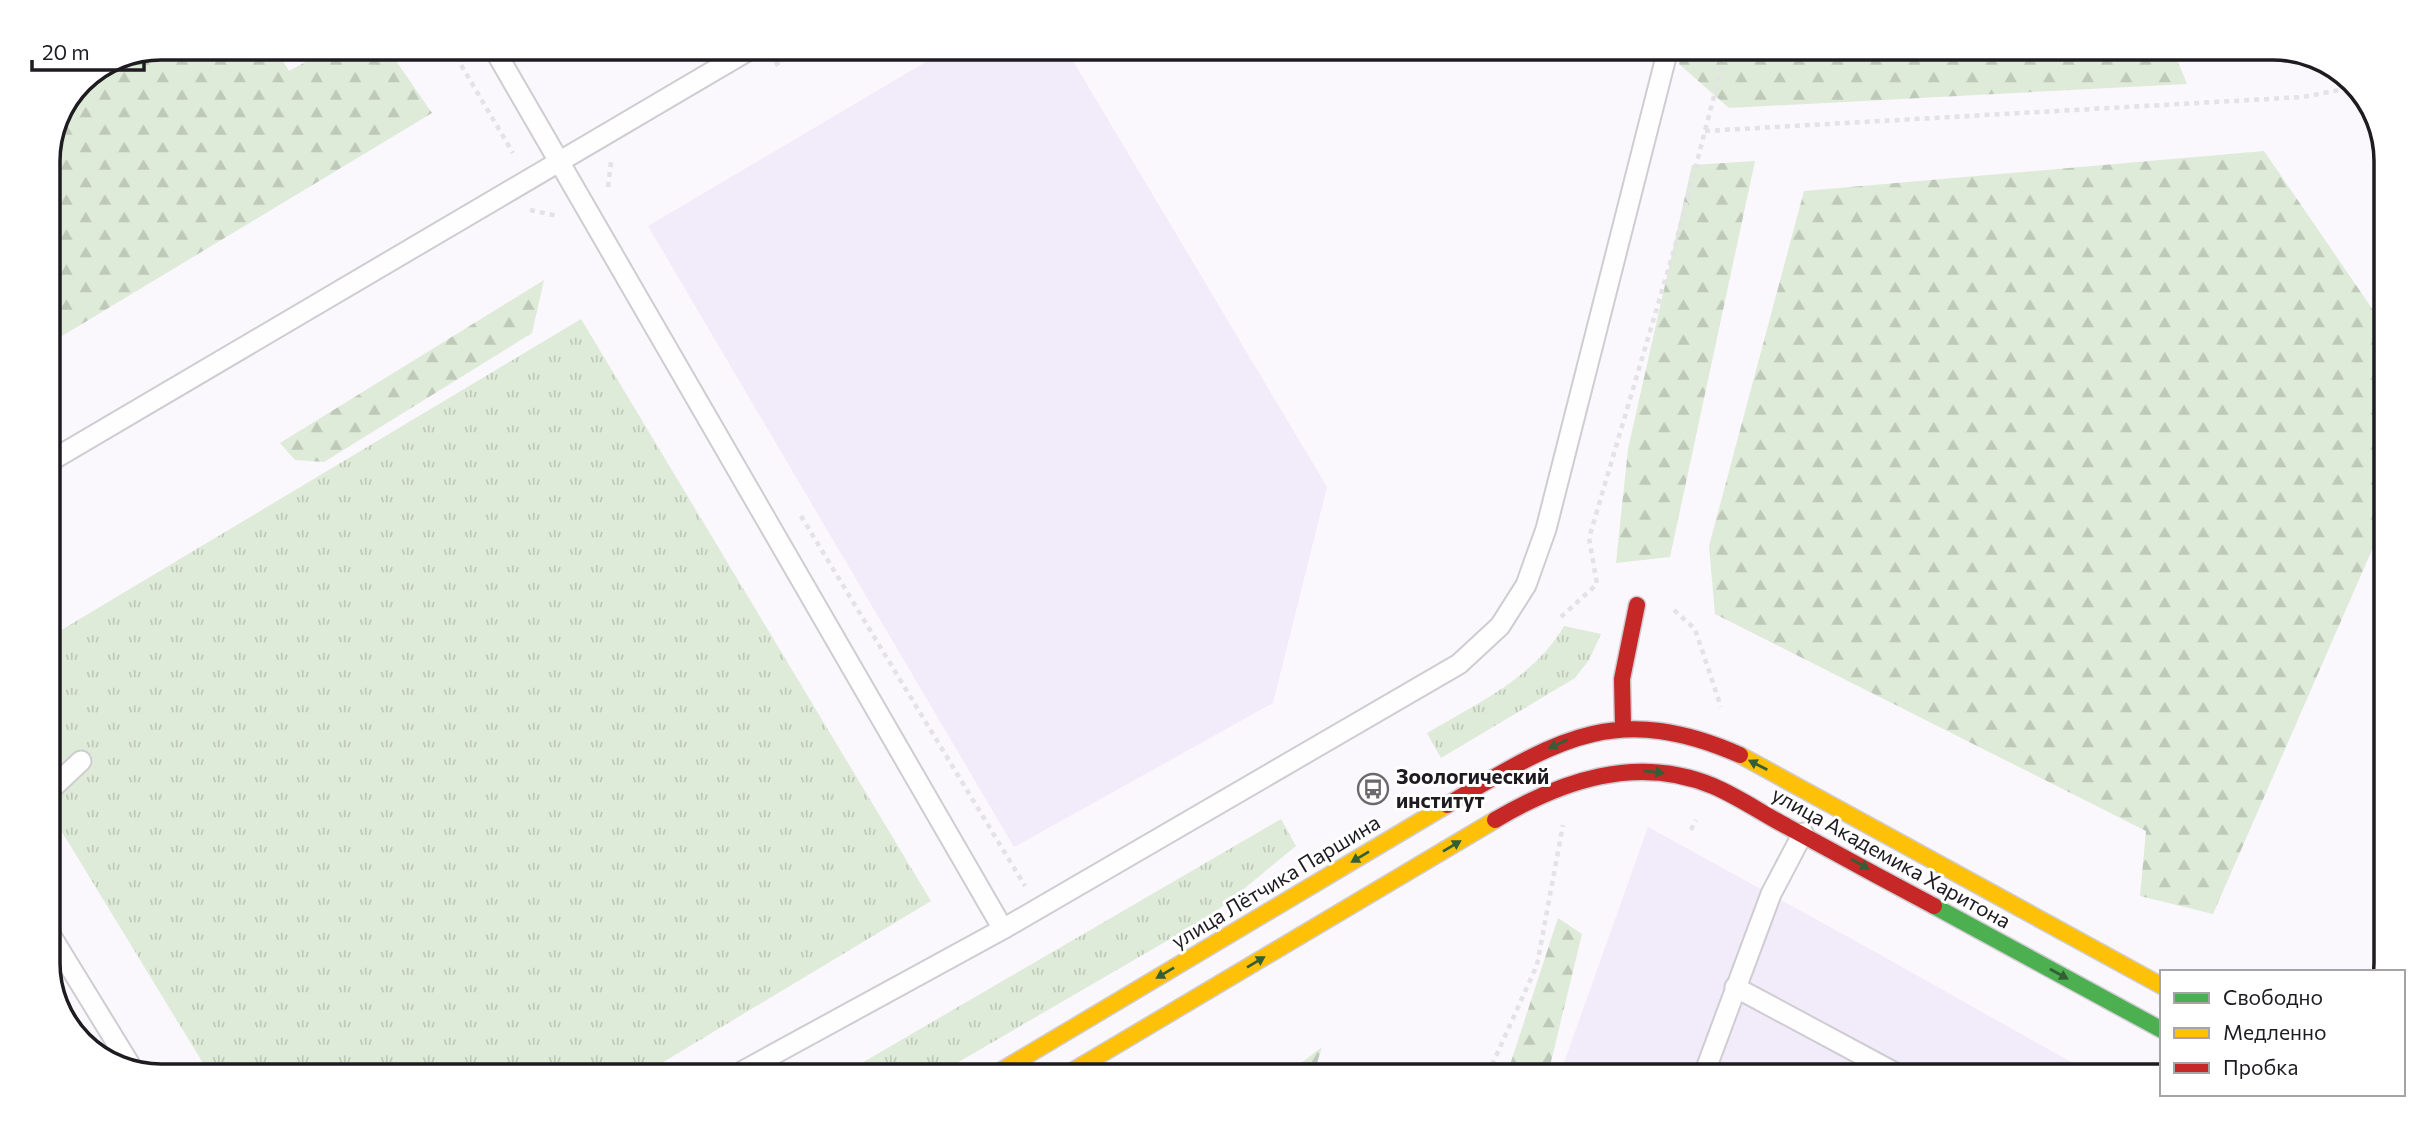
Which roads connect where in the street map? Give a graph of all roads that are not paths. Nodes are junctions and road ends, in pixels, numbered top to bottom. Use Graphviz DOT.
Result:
graph roads {
  1 [pos="500,60"];
  2 [pos="732,60"];
  3 [pos="1665,60"];
  4 [pos="560,163"];
  5 [pos="60,455"];
  6 [pos="1637,605"];
  7 [pos="1623,726"];
  8 [pos="80,761"];
  9 [pos="60,780"];
  10 [pos="1803,833"];
  11 [pos="1003,929"];
  12 [pos="60,951"];
  13 [pos="2160,985"];
  14 [pos="1735,986"];
  15 [pos="2160,1029"];
  16 [pos="126,1058"];
  17 [pos="754,1064"];
  18 [pos="1012,1064"];
  19 [pos="1084,1064"];
  20 [pos="1708,1064"];
  21 [pos="1879,1064"];
  1 -- 4 [label="lane"];
  2 -- 4 [label="lane"];
  3 -- 11 [label="lane"];
  4 -- 5 [label="lane"];
  4 -- 11 [label="lane"];
  6 -- 7 [label="street"];
  13 -- 7 [label="street, улица Академика Харитона, one-way"];
  7 -- 18 [label="street, улица Лётчика Паршина, one-way"];
  8 -- 9 [label="lane"];
  10 -- 14 [label="lane"];
  10 -- 15 [label="street, улица Академика Харитона, one-way"];
  19 -- 10 [label="street, улица Академика Харитона, one-way"];
  11 -- 17 [label="lane"];
  12 -- 16 [label="lane"];
  14 -- 20 [label="lane"];
  14 -- 21 [label="lane"];
}
